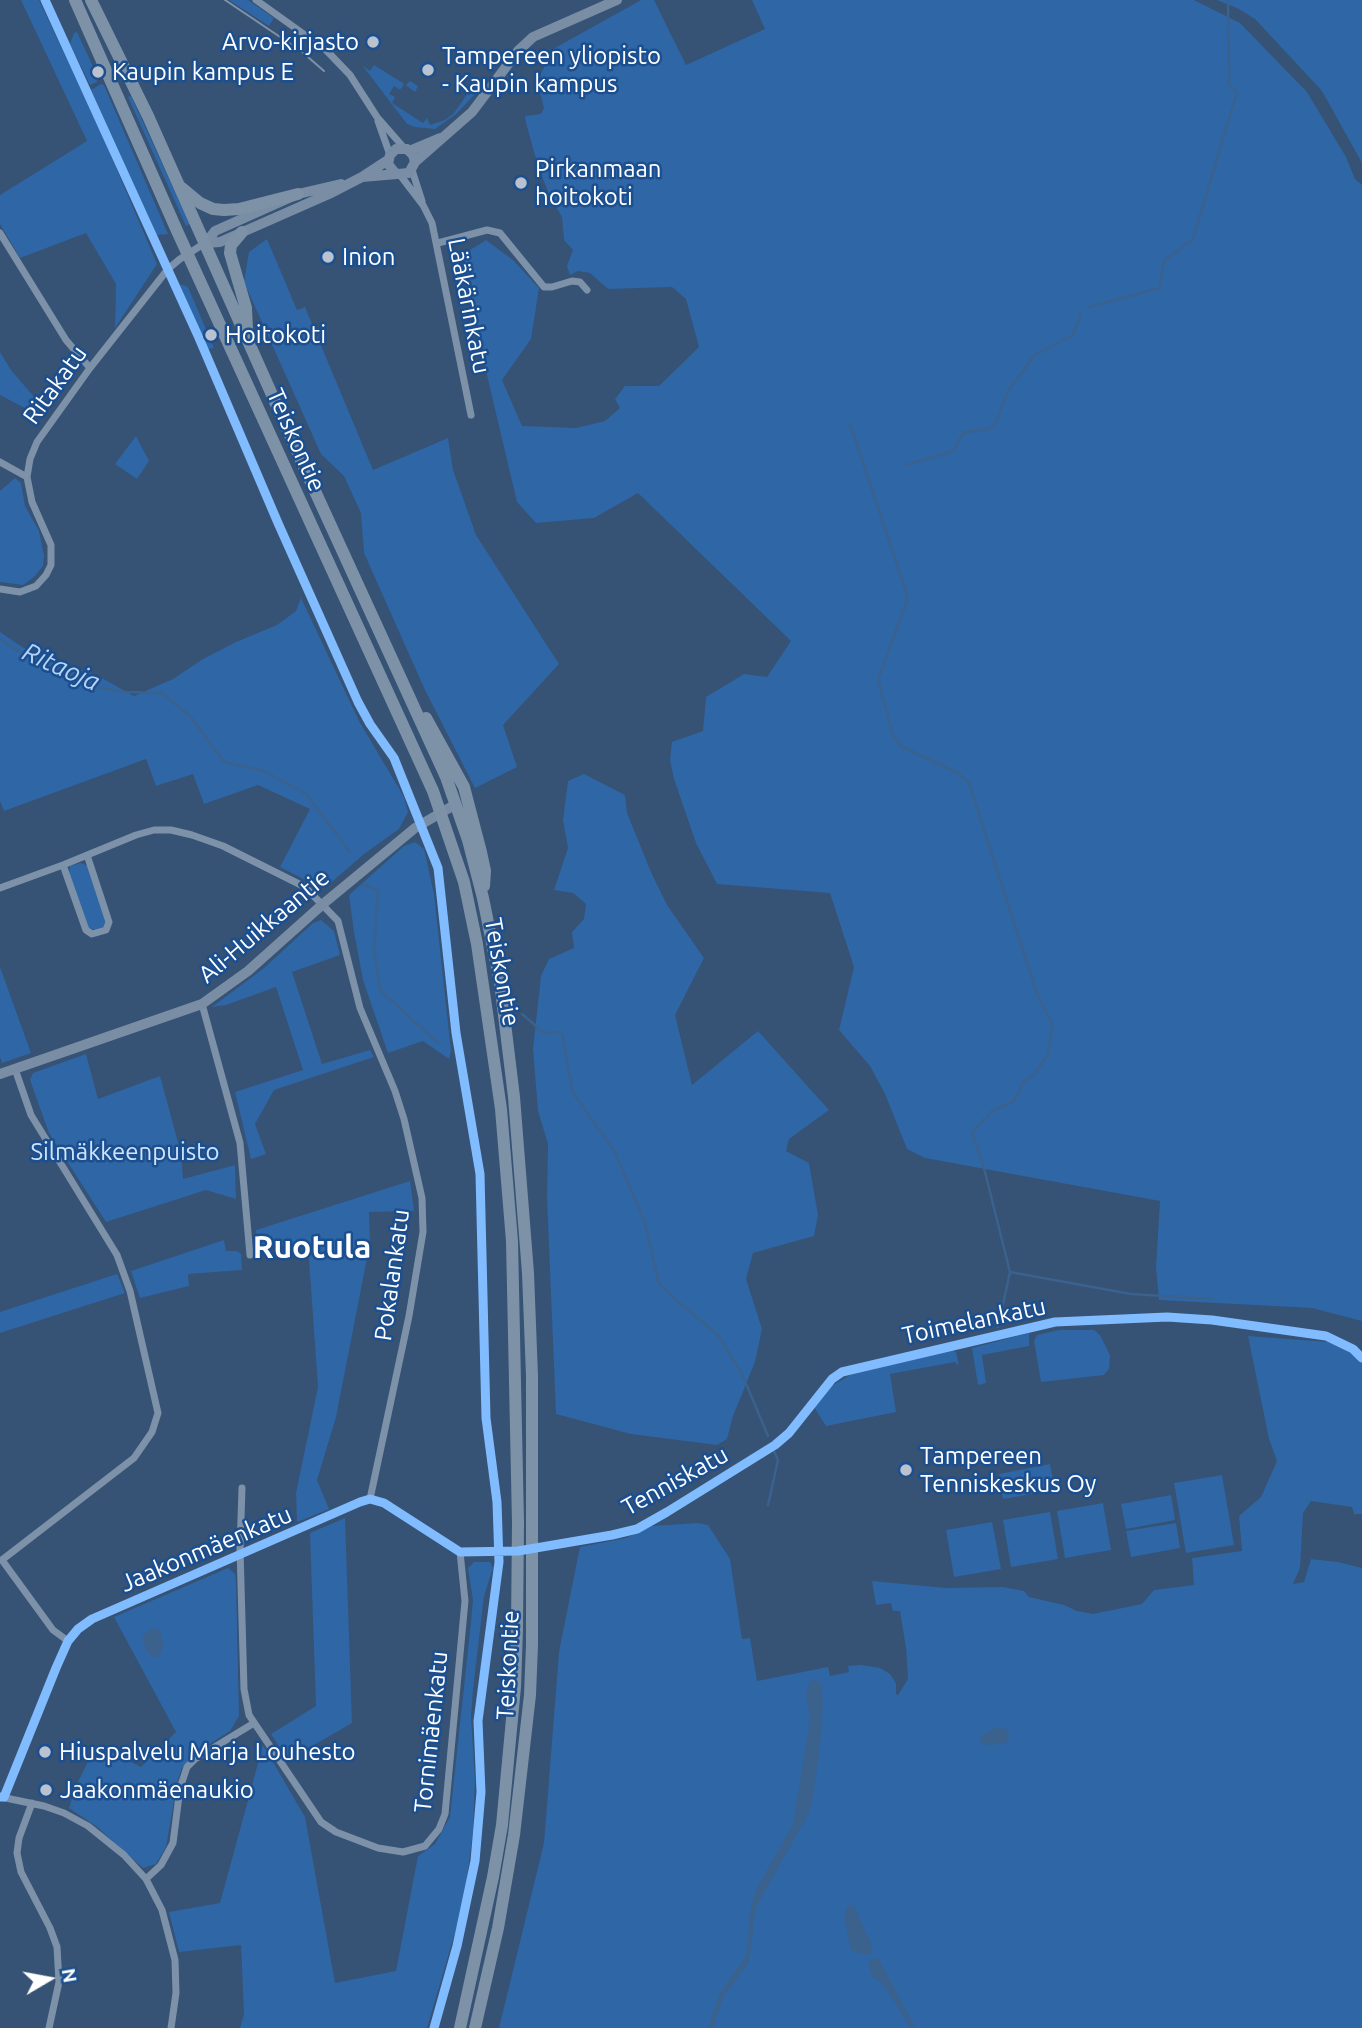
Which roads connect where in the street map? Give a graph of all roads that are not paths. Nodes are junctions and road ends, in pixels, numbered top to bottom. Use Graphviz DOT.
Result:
graph roads {
  1 [pos="75,0"];
  2 [pos="91,0"];
  3 [pos="256,0"];
  4 [pos="617,0"];
  5 [pos="377,117"];
  6 [pos="443,136"];
  7 [pos="407,150"];
  8 [pos="389,158"];
  9 [pos="413,166"];
  10 [pos="398,175"];
  11 [pos="362,177"];
  12 [pos="348,183"];
  13 [pos="179,185"];
  14 [pos="298,194"];
  15 [pos="423,205"];
  16 [pos="242,232"];
  17 [pos="0,233"];
  18 [pos="206,243"];
  19 [pos="438,243"];
  20 [pos="188,254"];
  21 [pos="587,290"];
  22 [pos="247,337"];
  23 [pos="90,368"];
  24 [pos="471,415"];
  25 [pos="0,462"];
  26 [pos="27,477"];
  27 [pos="0,589"];
  28 [pos="415,709"];
  29 [pos="456,804"];
  30 [pos="442,812"];
  31 [pos="87,855"];
  32 [pos="62,865"];
  33 [pos="0,888"];
  34 [pos="482,898"];
  35 [pos="323,904"];
  36 [pos="202,1004"];
  37 [pos="15,1069"];
  38 [pos="0,1074"];
  39 [pos="250,1255"];
  40 [pos="1362,1358"];
  41 [pos="786,1436"];
  42 [pos="242,1489"];
  43 [pos="370,1499"];
  44 [pos="533,1548"];
  45 [pos="518,1551"];
  46 [pos="460,1552"];
  47 [pos="240,1555"];
  48 [pos="68,1641"];
  49 [pos="254,1723"];
  50 [pos="2,1797"];
  51 [pos="32,1803"];
  52 [pos="146,1879"];
  53 [pos="49,2028"];
  54 [pos="171,2028"];
  55 [pos="460,2028"];
  56 [pos="475,2028"];
  1 -- 20 [label="highway, Teiskontie"];
  2 -- 13 [label="highway, Teiskontie"];
  3 -- 5 [label="street"];
  4 -- 6 [label="street"];
  5 -- 7 [label="street"];
  5 -- 8 [label="street"];
  6 -- 7 [label="street"];
  6 -- 9 [label="street"];
  7 -- 8 [label="street"];
  7 -- 9 [label="street"];
  8 -- 10 [label="street"];
  8 -- 11 [label="street"];
  9 -- 10 [label="street"];
  9 -- 15 [label="street, Lääkärinkatu"];
  10 -- 11 [label="street"];
  10 -- 15 [label="street, Lääkärinkatu"];
  11 -- 12 [label="street"];
  12 -- 14 [label="street"];
  12 -- 16 [label="street"];
  13 -- 14 [label="highway"];
  13 -- 18 [label="highway, Teiskontie"];
  14 -- 18 [label="street"];
  15 -- 19 [label="street, Lääkärinkatu"];
  16 -- 18 [label="street"];
  16 -- 22 [label="highway"];
  17 -- 23 [label="street"];
  18 -- 20 [label="street, Ritakatu"];
  18 -- 22 [label="highway, Teiskontie"];
  19 -- 21 [label="street"];
  19 -- 24 [label="street, Lääkärinkatu"];
  20 -- 23 [label="street, Ritakatu"];
  20 -- 30 [label="highway, Teiskontie"];
  22 -- 28 [label="highway, Teiskontie"];
  23 -- 26 [label="street, Ritakatu"];
  25 -- 26 [label="street"];
  26 -- 27 [label="street"];
  28 -- 29 [label="highway, Teiskontie"];
  28 -- 34 [label="highway"];
  29 -- 30 [label="street, Ali-Huikkaantie"];
  29 -- 34 [label="highway, Teiskontie"];
  30 -- 35 [label="street, Ali-Huikkaantie"];
  30 -- 45 [label="highway, Teiskontie"];
  31 -- 32 [label="street, Pokalankatu"];
  31 -- 32 [label="street"];
  31 -- 35 [label="street, Pokalankatu"];
  32 -- 33 [label="street, Pokalankatu"];
  34 -- 44 [label="highway, Teiskontie"];
  35 -- 36 [label="street, Ali-Huikkaantie"];
  35 -- 43 [label="street, Pokalankatu"];
  36 -- 37 [label="street, Ali-Huikkaantie"];
  36 -- 39 [label="street"];
  37 -- 38 [label="street, Ali-Huikkaantie"];
  37 -- 48 [label="street"];
  40 -- 41 [label="street, Toimelankatu"];
  41 -- 44 [label="street, Tenniskatu"];
  42 -- 47 [label="street, Tornimäenkatu"];
  43 -- 46 [label="street"];
  43 -- 47 [label="street, Jaakonmäenkatu"];
  44 -- 45 [label="street"];
  44 -- 56 [label="highway, Teiskontie"];
  45 -- 46 [label="street"];
  45 -- 55 [label="highway, Teiskontie"];
  46 -- 49 [label="street, Tornimäenkatu"];
  47 -- 48 [label="street, Jaakonmäenkatu"];
  47 -- 49 [label="street, Tornimäenkatu"];
  48 -- 50 [label="street, Jaakonmäenkatu"];
  49 -- 52 [label="street"];
  50 -- 51 [label="street"];
  51 -- 52 [label="street"];
  51 -- 53 [label="street"];
  52 -- 54 [label="street"];
}
